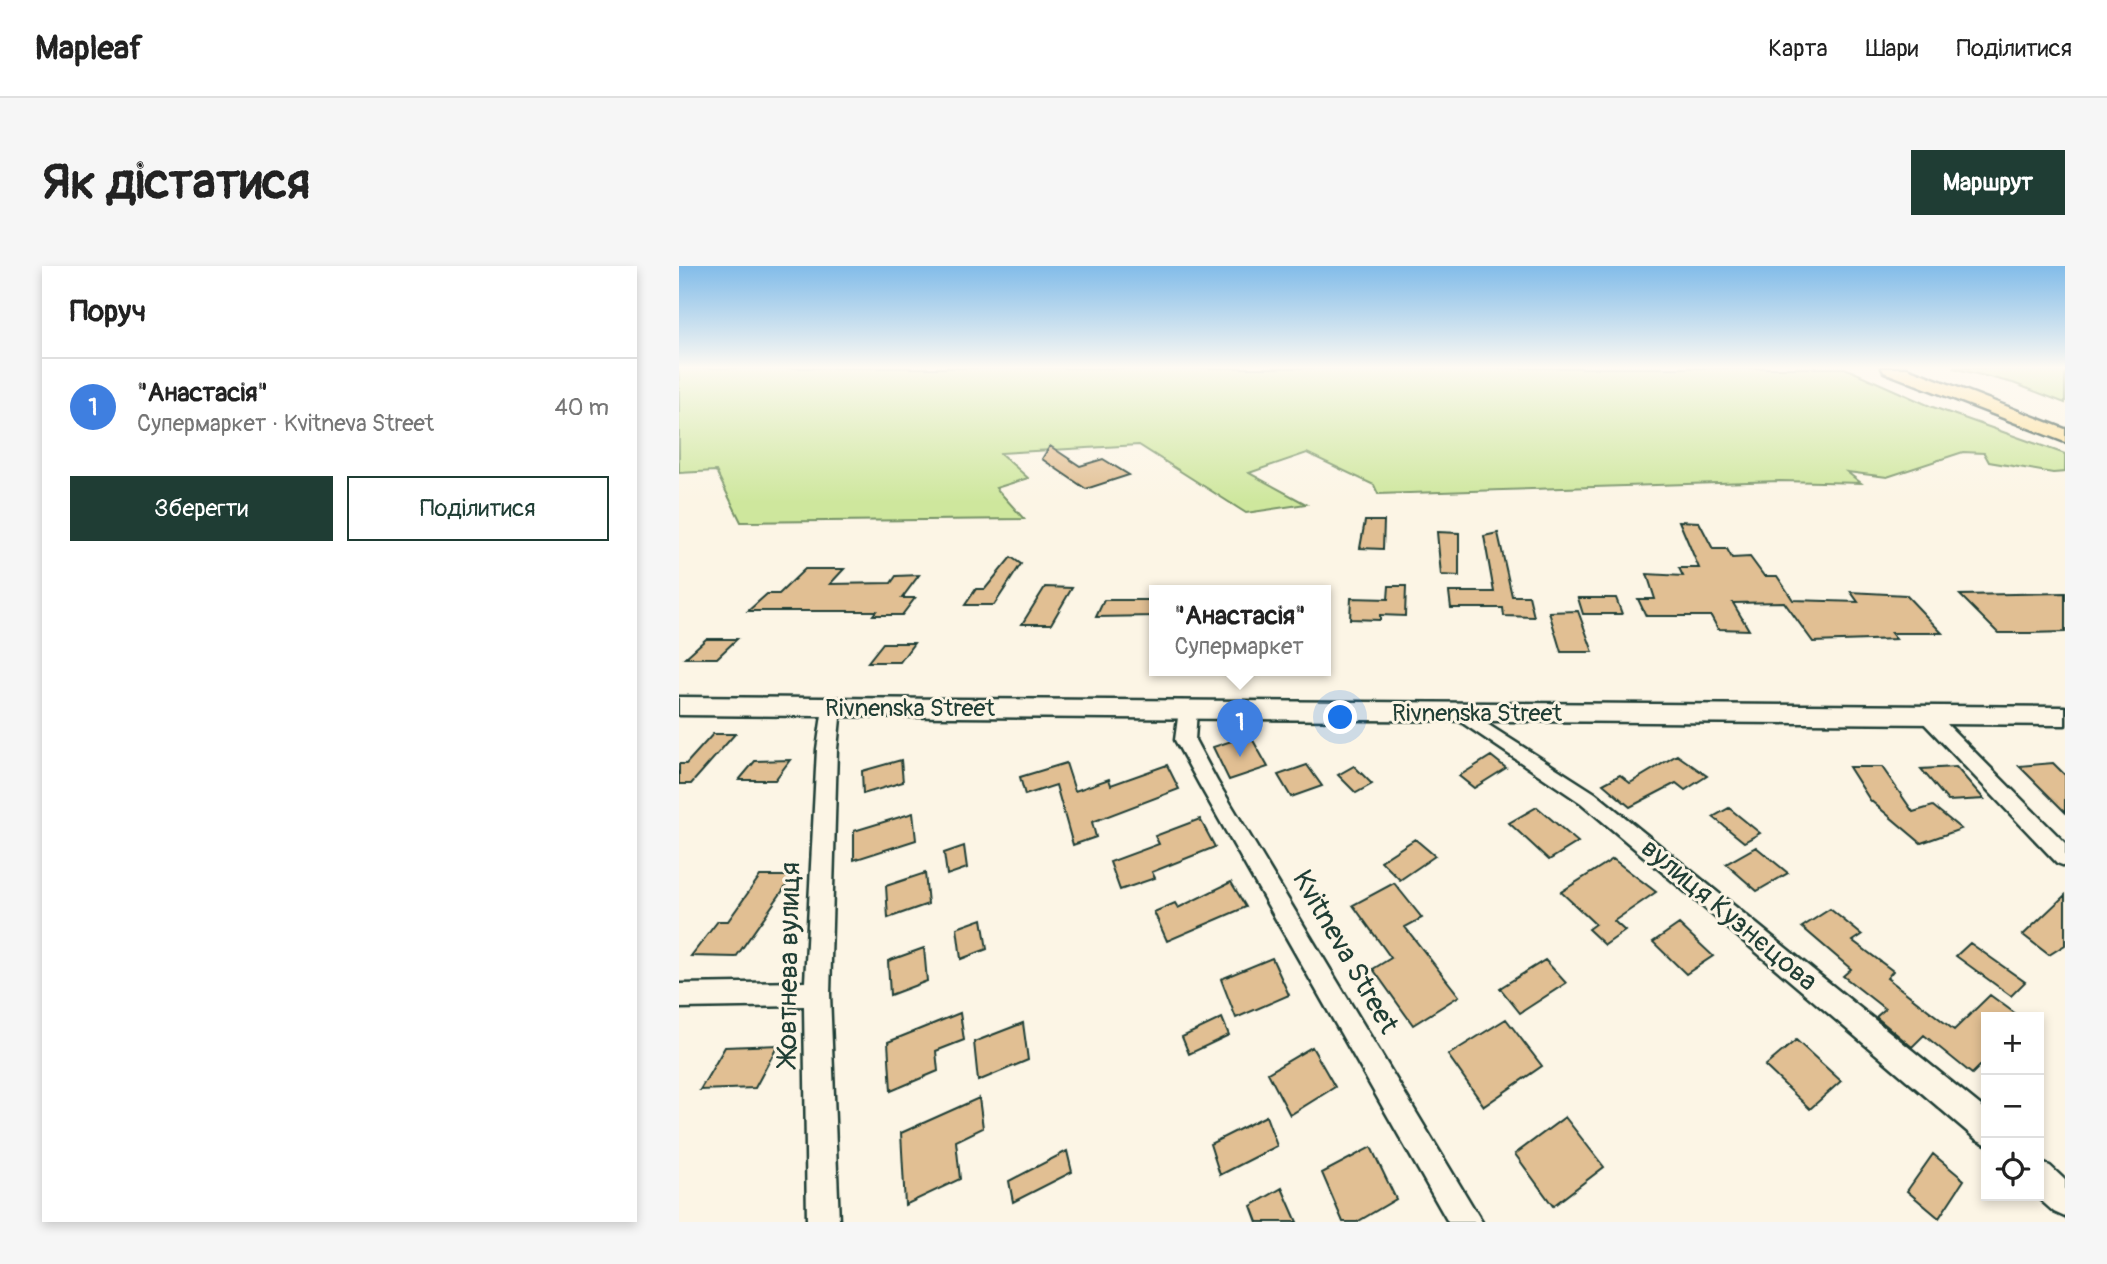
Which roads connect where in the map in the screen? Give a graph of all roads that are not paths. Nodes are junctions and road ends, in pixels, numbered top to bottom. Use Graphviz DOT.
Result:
graph roads {
  1 [pos="2005,413"];
  2 [pos="2065,436"];
  3 [pos="679,706"];
  4 [pos="832,708"];
  5 [pos="1188,710"];
  6 [pos="1462,714"];
  7 [pos="1926,714"];
  8 [pos="2065,716"];
  9 [pos="2065,857"];
  10 [pos="817,994"];
  11 [pos="679,996"];
  12 [pos="1981,1125"];
  13 [pos="2044,1182"];
  14 [pos="2065,1201"];
  15 [pos="823,1222"];
  16 [pos="1466,1222"];
  1 -- 2 [label="highway"];
  3 -- 4 [label="main road, Rivnenska Street"];
  4 -- 5 [label="main road, Rivnenska Street"];
  4 -- 10 [label="street, Жовтнева вулиця"];
  5 -- 6 [label="main road, Rivnenska Street"];
  5 -- 16 [label="street, Kvitneva Street"];
  6 -- 7 [label="main road, Rivnenska Street"];
  6 -- 12 [label="street, вулиця Кузнєцова"];
  7 -- 8 [label="main road, Rivnenska Street"];
  7 -- 9 [label="street"];
  10 -- 11 [label="street"];
  10 -- 15 [label="street, Жовтнева вулиця"];
  13 -- 14 [label="street"];
}
